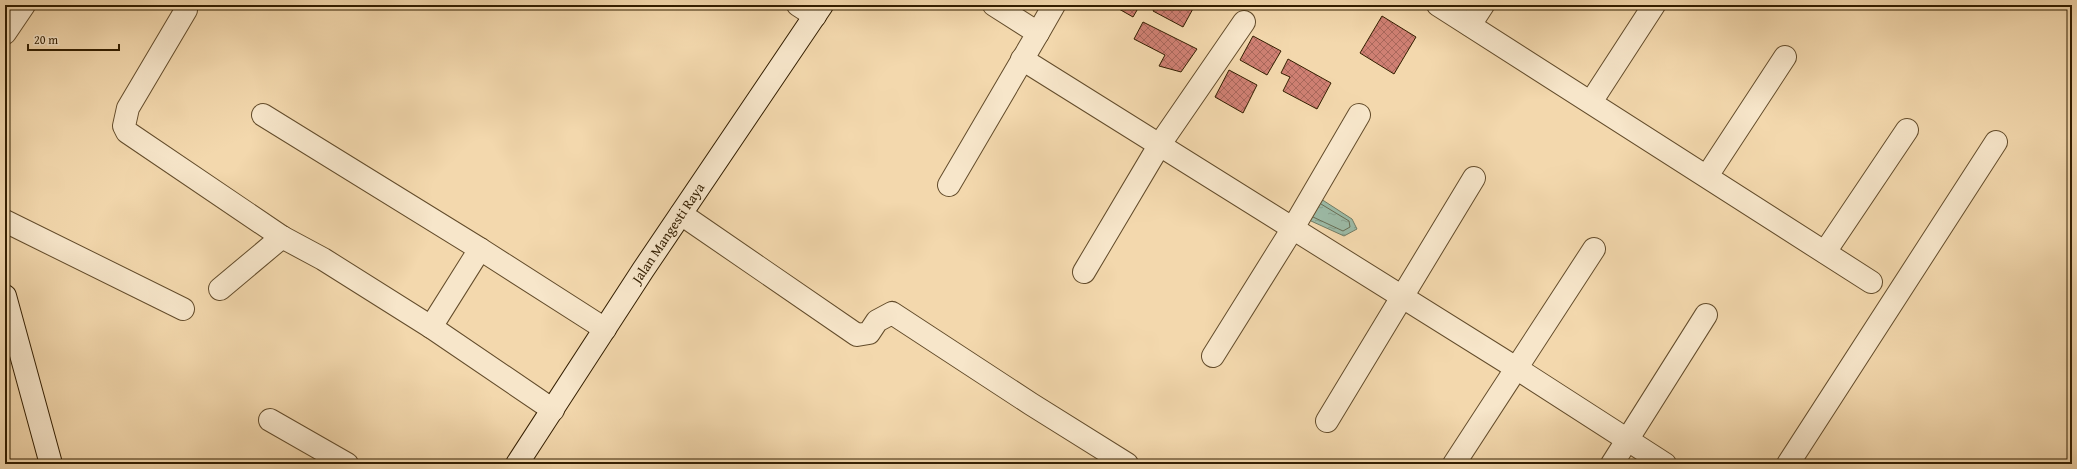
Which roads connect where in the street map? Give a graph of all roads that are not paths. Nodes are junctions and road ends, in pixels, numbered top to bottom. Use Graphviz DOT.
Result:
graph roads {
  1 [pos="24,5"];
  2 [pos="994,5"];
  3 [pos="1054,5"];
  4 [pos="1438,5"];
  5 [pos="1483,5"];
  6 [pos="1654,5"];
  7 [pos="812,9"];
  8 [pos="186,10"];
  9 [pos="1244,22"];
  10 [pos="1470,26"];
  11 [pos="5,33"];
  12 [pos="1038,33"];
  13 [pos="1786,57"];
  14 [pos="1022,59"];
  15 [pos="1591,102"];
  16 [pos="263,115"];
  17 [pos="1358,115"];
  18 [pos="1907,130"];
  19 [pos="1996,142"];
  20 [pos="1160,144"];
  21 [pos="1706,176"];
  22 [pos="1474,178"];
  23 [pos="950,185"];
  24 [pos="681,214"];
  25 [pos="5,220"];
  26 [pos="1293,228"];
  27 [pos="282,237"];
  28 [pos="1594,248"];
  29 [pos="480,249"];
  30 [pos="1826,252"];
  31 [pos="1084,272"];
  32 [pos="1871,282"];
  33 [pos="220,289"];
  34 [pos="5,296"];
  35 [pos="1403,297"];
  36 [pos="183,309"];
  37 [pos="1706,315"];
  38 [pos="432,327"];
  39 [pos="605,329"];
  40 [pos="1213,356"];
  41 [pos="1516,368"];
  42 [pos="553,410"];
  43 [pos="270,420"];
  44 [pos="1327,421"];
  45 [pos="1628,439"];
  46 [pos="50,464"];
  47 [pos="347,464"];
  48 [pos="517,464"];
  49 [pos="1127,464"];
  50 [pos="1454,464"];
  51 [pos="1612,464"];
  52 [pos="1664,464"];
  53 [pos="1788,464"];
  1 -- 11 [label="street"];
  2 -- 12 [label="street"];
  3 -- 12 [label="street"];
  4 -- 10 [label="street"];
  5 -- 10 [label="street"];
  6 -- 15 [label="street"];
  7 -- 24 [label="street, Jalan Mangesti Raya"];
  8 -- 27 [label="street"];
  9 -- 20 [label="street"];
  10 -- 15 [label="street"];
  12 -- 14 [label="street"];
  13 -- 21 [label="street"];
  14 -- 20 [label="street"];
  14 -- 23 [label="street"];
  15 -- 21 [label="street"];
  16 -- 29 [label="street"];
  17 -- 26 [label="street"];
  18 -- 30 [label="street"];
  19 -- 53 [label="street"];
  20 -- 26 [label="street"];
  20 -- 31 [label="street"];
  21 -- 30 [label="street"];
  22 -- 35 [label="street"];
  24 -- 39 [label="street, Jalan Mangesti Raya"];
  24 -- 49 [label="street"];
  25 -- 36 [label="street"];
  26 -- 35 [label="street"];
  26 -- 40 [label="street"];
  27 -- 33 [label="street"];
  27 -- 38 [label="street"];
  28 -- 41 [label="street"];
  29 -- 38 [label="street"];
  29 -- 39 [label="street"];
  30 -- 32 [label="street"];
  34 -- 46 [label="street"];
  35 -- 41 [label="street"];
  35 -- 44 [label="street"];
  37 -- 45 [label="street"];
  38 -- 42 [label="street"];
  39 -- 42 [label="street, Jalan Mangesti Raya"];
  41 -- 45 [label="street"];
  41 -- 50 [label="street"];
  42 -- 48 [label="street, Jalan Mangesti Raya"];
  43 -- 47 [label="street"];
  45 -- 51 [label="street"];
  45 -- 52 [label="street"];
}
